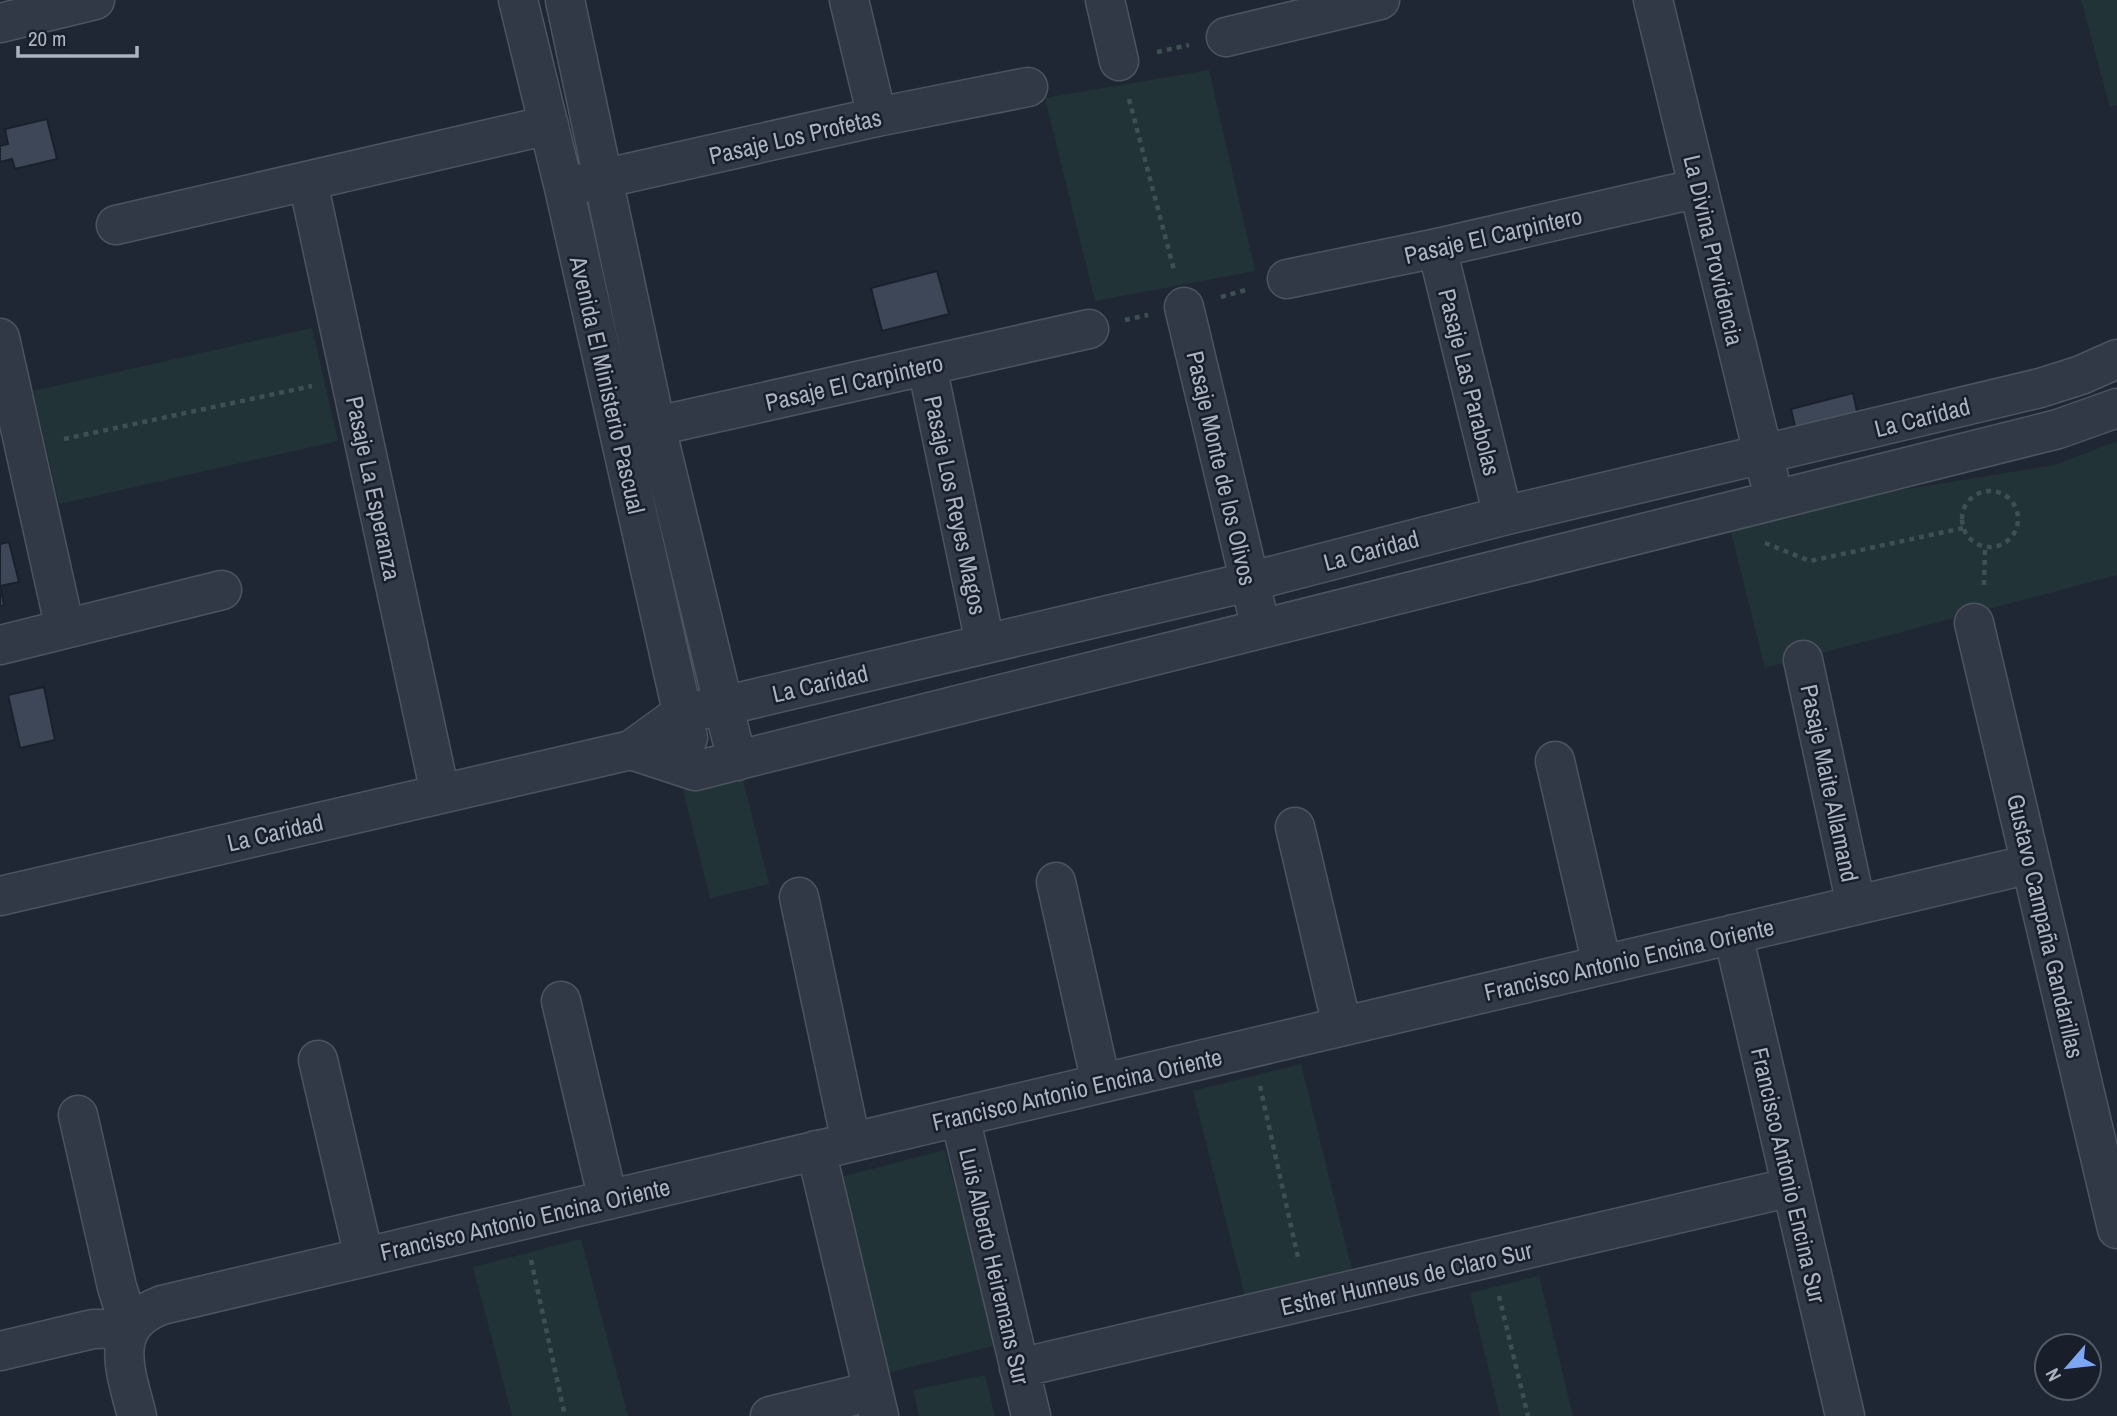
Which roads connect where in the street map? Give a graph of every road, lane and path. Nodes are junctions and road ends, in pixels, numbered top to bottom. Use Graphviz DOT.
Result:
graph roads {
  1 [pos="95,0"];
  2 [pos="518,0"];
  3 [pos="565,0"];
  4 [pos="849,0"];
  5 [pos="1105,0"];
  6 [pos="1380,0"];
  7 [pos="1653,0"];
  8 [pos="0,23"];
  9 [pos="1226,37"];
  10 [pos="1119,61"];
  11 [pos="1028,87"];
  12 [pos="877,117"];
  13 [pos="549,125"];
  14 [pos="603,179"];
  15 [pos="308,182"];
  16 [pos="564,188"];
  17 [pos="1699,188"];
  18 [pos="116,225"];
  19 [pos="1437,248"];
  20 [pos="1287,279"];
  21 [pos="1184,307"];
  22 [pos="1089,329"];
  23 [pos="0,338"];
  24 [pos="2117,359"];
  25 [pos="927,366"];
  26 [pos="351,377"];
  27 [pos="2117,408"];
  28 [pos="656,427"];
  29 [pos="619,435"];
  30 [pos="25,448"];
  31 [pos="1763,455"];
  32 [pos="1774,501"];
  33 [pos="1735,510"];
  34 [pos="1503,516"];
  35 [pos="1964,528"];
  36 [pos="1248,582"];
  37 [pos="222,590"];
  38 [pos="1974,623"];
  39 [pos="65,629"];
  40 [pos="1262,629"];
  41 [pos="985,643"];
  42 [pos="0,645"];
  43 [pos="919,659"];
  44 [pos="1803,660"];
  45 [pos="723,706"];
  46 [pos="930,712"];
  47 [pos="682,713"];
  48 [pos="631,750"];
  49 [pos="737,761"];
  50 [pos="1555,761"];
  51 [pos="695,771"];
  52 [pos="440,793"];
  53 [pos="1295,827"];
  54 [pos="2031,864"];
  55 [pos="1056,883"];
  56 [pos="0,896"];
  57 [pos="799,897"];
  58 [pos="1856,905"];
  59 [pos="1732,934"];
  60 [pos="1602,965"];
  61 [pos="561,1001"];
  62 [pos="1342,1026"];
  63 [pos="1251,1048"];
  64 [pos="318,1060"];
  65 [pos="1101,1083"];
  66 [pos="78,1115"];
  67 [pos="960,1117"];
  68 [pos="834,1146"];
  69 [pos="1792,1187"];
  70 [pos="608,1200"];
  71 [pos="522,1219"];
  72 [pos="2117,1229"];
  73 [pos="364,1257"];
  74 [pos="1490,1258"];
  75 [pos="1308,1301"];
  76 [pos="130,1328"];
  77 [pos="0,1351"];
  78 [pos="1020,1368"];
  79 [pos="876,1404"];
  80 [pos="137,1416"];
  81 [pos="565,1416"];
  82 [pos="770,1416"];
  83 [pos="1031,1416"];
  84 [pos="1528,1416"];
  85 [pos="1843,1416"];
  1 -- 8 [label="street"];
  2 -- 13 [label="street, Avenida El Ministerio Pascual"];
  3 -- 14 [label="street, Avenida El Ministerio Pascual"];
  4 -- 12 [label="street"];
  5 -- 10 [label="street"];
  6 -- 9 [label="street"];
  7 -- 17 [label="street, La Divina Providencia"];
  10 -- 21 [label="path"];
  11 -- 12 [label="street, Pasaje Los Profetas"];
  12 -- 14 [label="street, Pasaje Los Profetas"];
  13 -- 15 [label="street"];
  13 -- 16 [label="street, Avenida El Ministerio Pascual"];
  14 -- 16 [label="street, Pasaje Los Profetas"];
  14 -- 28 [label="street, Avenida El Ministerio Pascual"];
  15 -- 18 [label="street"];
  15 -- 26 [label="street, Pasaje La Esperanza"];
  16 -- 29 [label="street, Avenida El Ministerio Pascual"];
  17 -- 19 [label="street, Pasaje El Carpintero"];
  17 -- 31 [label="street, La Divina Providencia"];
  19 -- 20 [label="street, Pasaje El Carpintero"];
  19 -- 34 [label="street, Pasaje Las Parabolas"];
  21 -- 36 [label="street, Pasaje Monte de los Olivos"];
  22 -- 25 [label="street, Pasaje El Carpintero"];
  23 -- 30 [label="street"];
  24 -- 31 [label="street, La Caridad"];
  25 -- 28 [label="street, Pasaje El Carpintero"];
  25 -- 41 [label="street, Pasaje Los Reyes Magos"];
  26 -- 30 [label="path"];
  26 -- 52 [label="street, Pasaje La Esperanza"];
  27 -- 32 [label="street, La Caridad"];
  28 -- 29 [label="street, Pasaje El Carpintero"];
  28 -- 45 [label="street, Avenida El Ministerio Pascual"];
  29 -- 47 [label="street, Avenida El Ministerio Pascual"];
  30 -- 39 [label="street"];
  31 -- 32 [label="street, La Divina Providencia"];
  31 -- 34 [label="street, La Caridad"];
  32 -- 33 [label="street, La Caridad"];
  33 -- 35 [label="path"];
  33 -- 40 [label="street, La Caridad"];
  34 -- 36 [label="street, La Caridad"];
  35 -- 35 [label="path"];
  36 -- 40 [label="street, Pasaje Monte de los Olivos"];
  36 -- 41 [label="street, La Caridad"];
  37 -- 39 [label="street"];
  38 -- 54 [label="street, Gustavo Campaña Gandarillas"];
  39 -- 42 [label="street"];
  40 -- 46 [label="street, La Caridad"];
  41 -- 43 [label="street, La Caridad"];
  43 -- 45 [label="street, La Caridad"];
  43 -- 46 [label="street"];
  44 -- 58 [label="street, Pasaje Maite Allamand"];
  45 -- 47 [label="street, La Caridad"];
  45 -- 49 [label="street, Avenida El Ministerio Pascual"];
  46 -- 49 [label="street, La Caridad"];
  47 -- 48 [label="street, La Caridad"];
  47 -- 51 [label="street, Avenida El Ministerio Pascual"];
  48 -- 51 [label="street"];
  48 -- 52 [label="street, La Caridad"];
  49 -- 51 [label="street, La Caridad"];
  50 -- 60 [label="street"];
  52 -- 56 [label="street, La Caridad"];
  53 -- 62 [label="street"];
  54 -- 58 [label="street, Francisco Antonio Encina Oriente"];
  54 -- 72 [label="street, Gustavo Campaña Gandarillas"];
  55 -- 65 [label="street"];
  57 -- 68 [label="street"];
  58 -- 59 [label="street, Francisco Antonio Encina Oriente"];
  59 -- 60 [label="street, Francisco Antonio Encina Oriente"];
  59 -- 69 [label="street, Francisco Antonio Encina Sur"];
  60 -- 62 [label="street, Francisco Antonio Encina Oriente"];
  61 -- 70 [label="street"];
  62 -- 63 [label="street, Francisco Antonio Encina Oriente"];
  63 -- 65 [label="street, Francisco Antonio Encina Oriente"];
  63 -- 75 [label="path"];
  64 -- 73 [label="street"];
  65 -- 67 [label="street, Francisco Antonio Encina Oriente"];
  66 -- 76 [label="street"];
  67 -- 68 [label="street, Francisco Antonio Encina Oriente"];
  67 -- 78 [label="street, Luis Alberto Heiremans Sur"];
  68 -- 70 [label="street, Francisco Antonio Encina Oriente"];
  68 -- 79 [label="street"];
  69 -- 74 [label="street, Esther Hunneus de Claro Sur"];
  69 -- 85 [label="street, Francisco Antonio Encina Sur"];
  70 -- 71 [label="street, Francisco Antonio Encina Oriente"];
  71 -- 73 [label="street, Francisco Antonio Encina Oriente"];
  71 -- 81 [label="path"];
  73 -- 76 [label="street, Francisco Antonio Encina Oriente"];
  74 -- 75 [label="street, Esther Hunneus de Claro Sur"];
  74 -- 84 [label="path"];
  75 -- 78 [label="street, Esther Hunneus de Claro Sur"];
  76 -- 77 [label="street"];
  76 -- 80 [label="street"];
  78 -- 83 [label="street, Luis Alberto Heiremans Sur"];
  79 -- 82 [label="street"];
}
